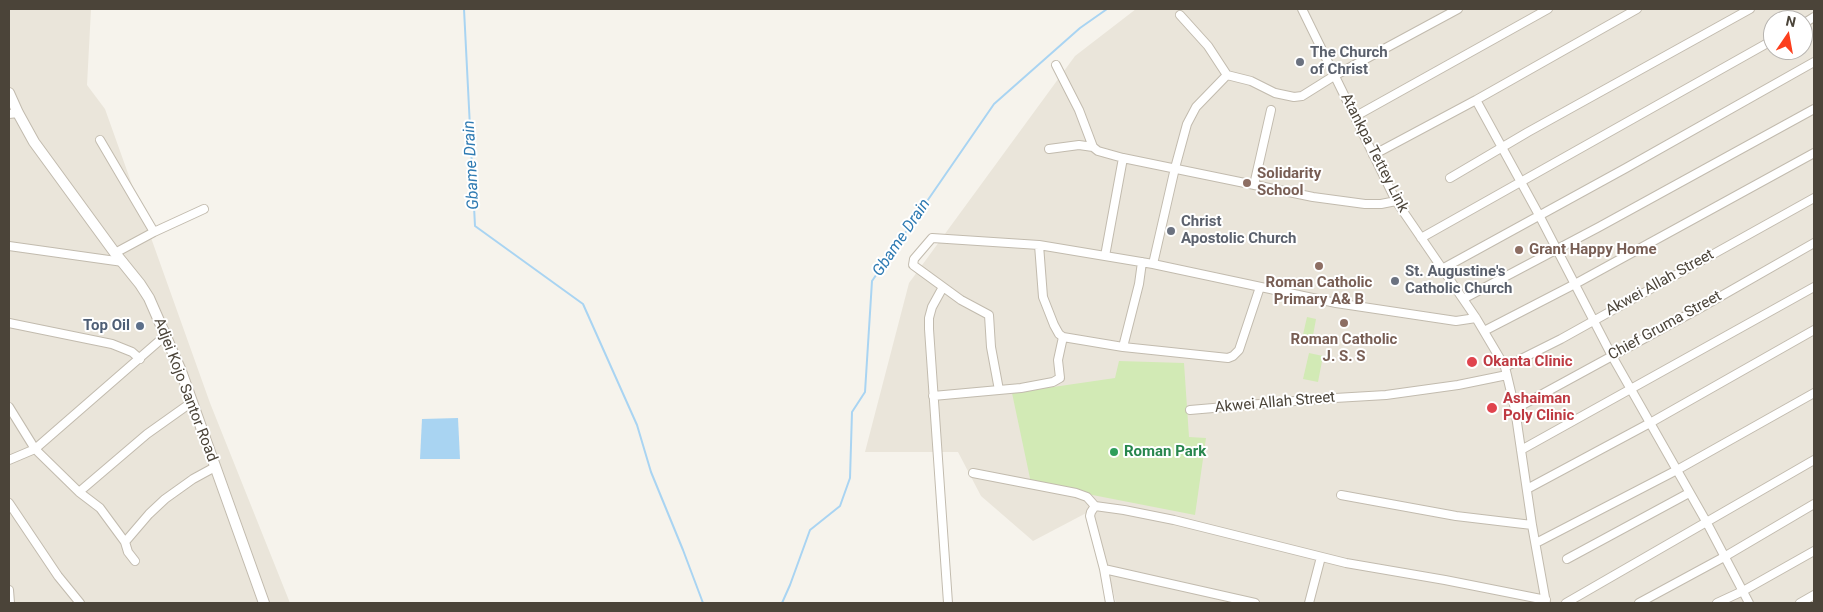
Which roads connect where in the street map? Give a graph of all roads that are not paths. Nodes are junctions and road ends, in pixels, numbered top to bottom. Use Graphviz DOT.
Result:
graph roads {
  1 [pos="1302,9"];
  2 [pos="1458,9"];
  3 [pos="1548,9"];
  4 [pos="1637,9"];
  5 [pos="1750,9"];
  6 [pos="1180,15"];
  7 [pos="1763,46"];
  8 [pos="1814,62"];
  9 [pos="1056,65"];
  10 [pos="1227,75"];
  11 [pos="1334,76"];
  12 [pos="9,93"];
  13 [pos="1476,100"];
  14 [pos="1814,109"];
  15 [pos="1271,110"];
  16 [pos="13,114"];
  17 [pos="1356,116"];
  18 [pos="100,140"];
  19 [pos="1093,147"];
  20 [pos="1502,148"];
  21 [pos="1049,149"];
  22 [pos="1814,153"];
  23 [pos="1373,155"];
  24 [pos="1123,158"];
  25 [pos="1175,168"];
  26 [pos="1450,178"];
  27 [pos="1520,182"];
  28 [pos="1254,185"];
  29 [pos="1814,198"];
  30 [pos="1396,201"];
  31 [pos="204,209"];
  32 [pos="1538,215"];
  33 [pos="154,232"];
  34 [pos="1421,238"];
  35 [pos="1814,243"];
  36 [pos="9,246"];
  37 [pos="1039,246"];
  38 [pos="1556,250"];
  39 [pos="115,253"];
  40 [pos="1105,256"];
  41 [pos="123,262"];
  42 [pos="1142,262"];
  43 [pos="1154,264"];
  44 [pos="1442,269"];
  45 [pos="1575,284"];
  46 [pos="943,287"];
  47 [pos="1260,287"];
  48 [pos="1814,287"];
  49 [pos="1463,299"];
  50 [pos="1476,318"];
  51 [pos="1592,321"];
  52 [pos="9,323"];
  53 [pos="1814,330"];
  54 [pos="1484,331"];
  55 [pos="166,336"];
  56 [pos="1063,336"];
  57 [pos="1123,347"];
  58 [pos="1612,356"];
  59 [pos="140,359"];
  60 [pos="1506,371"];
  61 [pos="999,390"];
  62 [pos="1630,390"];
  63 [pos="1814,393"];
  64 [pos="933,396"];
  65 [pos="192,402"];
  66 [pos="9,407"];
  67 [pos="1515,409"];
  68 [pos="1190,410"];
  69 [pos="1650,423"];
  70 [pos="35,449"];
  71 [pos="1521,450"];
  72 [pos="9,460"];
  73 [pos="1814,460"];
  74 [pos="215,467"];
  75 [pos="1677,470"];
  76 [pos="973,473"];
  77 [pos="1527,489"];
  78 [pos="79,492"];
  79 [pos="1689,493"];
  80 [pos="1341,495"];
  81 [pos="9,502"];
  82 [pos="1814,504"];
  83 [pos="1095,506"];
  84 [pos="1706,523"];
  85 [pos="1532,525"];
  86 [pos="125,542"];
  87 [pos="1536,543"];
  88 [pos="1814,551"];
  89 [pos="1321,557"];
  90 [pos="1724,557"];
  91 [pos="1567,559"];
  92 [pos="135,562"];
  93 [pos="1104,569"];
  94 [pos="9,590"];
  95 [pos="1743,591"];
  96 [pos="1814,595"];
  97 [pos="1546,601"];
  98 [pos="10,603"];
  99 [pos="80,603"];
  100 [pos="264,603"];
  101 [pos="948,603"];
  102 [pos="1110,603"];
  103 [pos="1255,603"];
  104 [pos="1309,603"];
  105 [pos="1566,603"];
  106 [pos="1639,603"];
  107 [pos="1717,603"];
  108 [pos="1749,603"];
  109 [pos="1800,603"];
  1 -- 11 [label="street, Atankpa Tettey Link"];
  2 -- 11 [label="street"];
  3 -- 17 [label="street"];
  4 -- 13 [label="street"];
  5 -- 20 [label="street"];
  6 -- 10 [label="street"];
  7 -- 27 [label="street"];
  8 -- 32 [label="street"];
  9 -- 19 [label="street"];
  10 -- 11 [label="street"];
  10 -- 25 [label="street"];
  11 -- 17 [label="street, Atankpa Tettey Link"];
  12 -- 16 [label="street, Adjei Kojo Santor Road"];
  13 -- 20 [label="street"];
  13 -- 23 [label="street"];
  14 -- 38 [label="street"];
  15 -- 28 [label="street"];
  16 -- 39 [label="street, Adjei Kojo Santor Road"];
  17 -- 23 [label="street, Atankpa Tettey Link"];
  18 -- 33 [label="street"];
  19 -- 21 [label="street"];
  19 -- 24 [label="street"];
  20 -- 26 [label="street"];
  20 -- 27 [label="street"];
  22 -- 45 [label="street"];
  23 -- 30 [label="street, Atankpa Tettey Link"];
  24 -- 25 [label="street"];
  24 -- 40 [label="street"];
  25 -- 28 [label="street"];
  25 -- 43 [label="street"];
  27 -- 32 [label="street"];
  27 -- 34 [label="street"];
  28 -- 30 [label="street"];
  29 -- 51 [label="street, Akwei Allah Street"];
  30 -- 34 [label="street, Atankpa Tettey Link"];
  31 -- 33 [label="street"];
  32 -- 38 [label="street"];
  32 -- 44 [label="street"];
  33 -- 39 [label="street"];
  34 -- 44 [label="street, Atankpa Tettey Link"];
  35 -- 58 [label="street, Chief Gruma Street"];
  36 -- 41 [label="street"];
  37 -- 40 [label="street"];
  37 -- 46 [label="street"];
  37 -- 56 [label="street"];
  38 -- 45 [label="street"];
  38 -- 49 [label="street"];
  39 -- 41 [label="street, Adjei Kojo Santor Road"];
  40 -- 42 [label="street"];
  41 -- 55 [label="street, Adjei Kojo Santor Road"];
  42 -- 43 [label="street"];
  42 -- 57 [label="street"];
  43 -- 47 [label="street"];
  44 -- 49 [label="street, Atankpa Tettey Link"];
  45 -- 51 [label="street"];
  45 -- 54 [label="street"];
  46 -- 61 [label="street"];
  46 -- 64 [label="street"];
  47 -- 50 [label="street"];
  47 -- 57 [label="street"];
  48 -- 62 [label="street"];
  49 -- 50 [label="street, Atankpa Tettey Link"];
  50 -- 54 [label="street, Atankpa Tettey Link"];
  51 -- 58 [label="street"];
  51 -- 60 [label="street, Akwei Allah Street"];
  52 -- 59 [label="street"];
  53 -- 69 [label="street"];
  54 -- 60 [label="street, Atankpa Tettey Link"];
  55 -- 59 [label="street"];
  55 -- 65 [label="street, Adjei Kojo Santor Road"];
  56 -- 57 [label="street"];
  56 -- 61 [label="street"];
  58 -- 62 [label="street"];
  58 -- 67 [label="street, Chief Gruma Street"];
  59 -- 70 [label="street"];
  60 -- 67 [label="street, Atankpa Tettey Link"];
  60 -- 68 [label="street, Akwei Allah Street"];
  61 -- 64 [label="street"];
  62 -- 69 [label="street"];
  62 -- 71 [label="street"];
  63 -- 75 [label="street"];
  64 -- 101 [label="street"];
  65 -- 74 [label="street, Adjei Kojo Santor Road"];
  65 -- 78 [label="street"];
  66 -- 70 [label="street"];
  67 -- 71 [label="street, Atankpa Tettey Link"];
  69 -- 75 [label="street"];
  69 -- 77 [label="street"];
  70 -- 72 [label="street"];
  70 -- 78 [label="street"];
  71 -- 77 [label="street, Atankpa Tettey Link"];
  73 -- 84 [label="street"];
  74 -- 86 [label="street"];
  74 -- 100 [label="street, Adjei Kojo Santor Road"];
  75 -- 79 [label="street"];
  75 -- 87 [label="street"];
  76 -- 83 [label="street"];
  77 -- 85 [label="street, Atankpa Tettey Link"];
  78 -- 86 [label="street"];
  79 -- 84 [label="street"];
  79 -- 91 [label="street"];
  80 -- 85 [label="street"];
  81 -- 99 [label="street"];
  82 -- 90 [label="street"];
  83 -- 89 [label="street"];
  83 -- 93 [label="street"];
  84 -- 90 [label="street"];
  84 -- 105 [label="street"];
  85 -- 87 [label="street, Atankpa Tettey Link"];
  86 -- 92 [label="street"];
  87 -- 97 [label="street, Atankpa Tettey Link"];
  88 -- 95 [label="street"];
  89 -- 97 [label="street"];
  89 -- 104 [label="street"];
  90 -- 95 [label="street"];
  90 -- 106 [label="street"];
  93 -- 102 [label="street"];
  93 -- 103 [label="street"];
  94 -- 98 [label="street"];
  95 -- 107 [label="street"];
  95 -- 108 [label="street"];
  96 -- 109 [label="street"];
}
